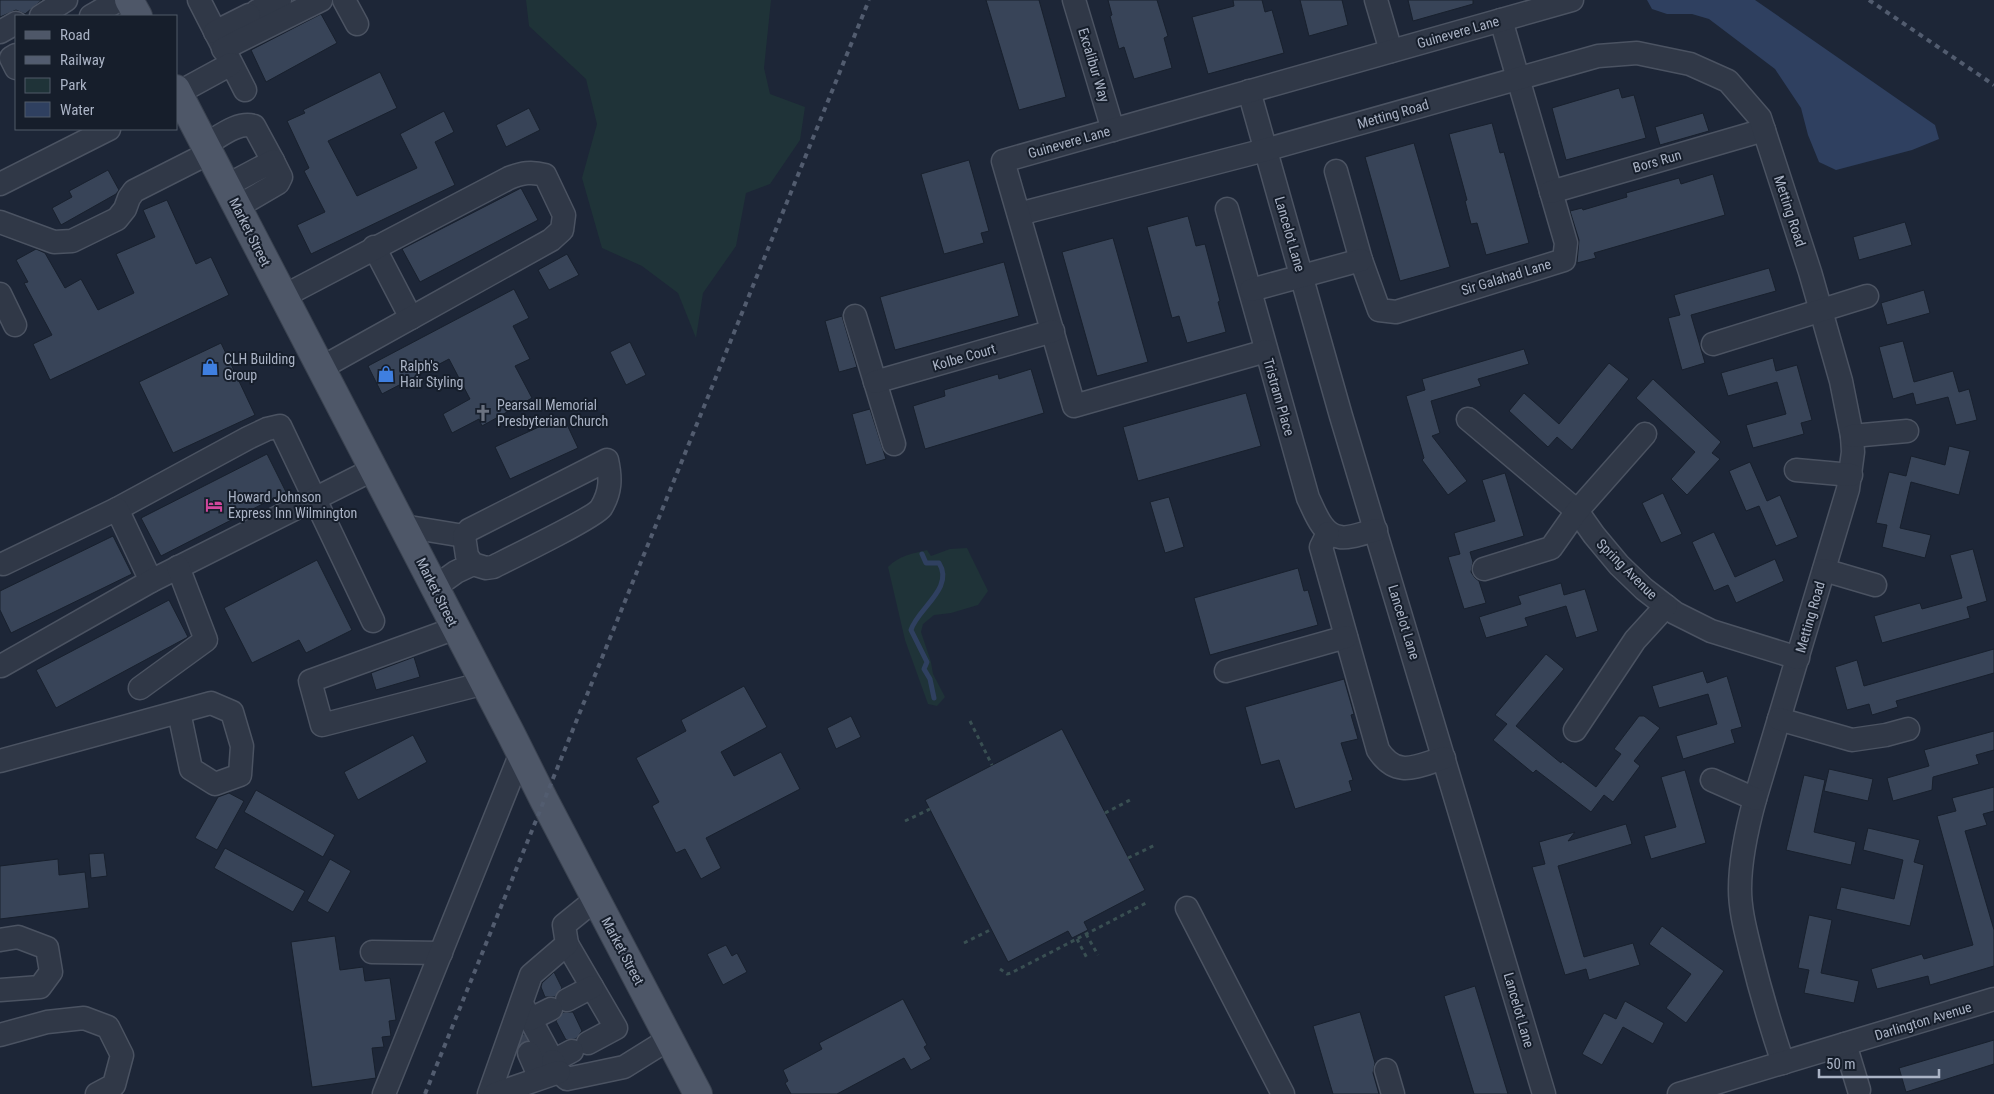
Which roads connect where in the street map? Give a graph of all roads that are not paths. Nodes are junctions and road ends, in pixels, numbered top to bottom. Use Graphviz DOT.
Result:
graph roads {
  1 [pos="119,0"];
  2 [pos="129,0"];
  3 [pos="199,0"];
  4 [pos="280,0"];
  5 [pos="320,0"];
  6 [pos="344,0"];
  7 [pos="1074,0"];
  8 [pos="1376,0"];
  9 [pos="1572,0"];
  10 [pos="63,1"];
  11 [pos="42,15"];
  12 [pos="96,15"];
  13 [pos="137,15"];
  14 [pos="1501,20"];
  15 [pos="15,24"];
  16 [pos="357,24"];
  17 [pos="15,30"];
  18 [pos="0,32"];
  19 [pos="0,37"];
  20 [pos="223,48"];
  21 [pos="1391,52"];
  22 [pos="15,56"];
  23 [pos="15,66"];
  24 [pos="1517,79"];
  25 [pos="245,90"];
  26 [pos="178,91"];
  27 [pos="1249,91"];
  28 [pos="178,94"];
  29 [pos="104,130"];
  30 [pos="1113,130"];
  31 [pos="1764,130"];
  32 [pos="85,134"];
  33 [pos="207,149"];
  34 [pos="1265,150"];
  35 [pos="1336,171"];
  36 [pos="0,184"];
  37 [pos="1551,192"];
  38 [pos="232,196"];
  39 [pos="1227,209"];
  40 [pos="1019,214"];
  41 [pos="0,222"];
  42 [pos="374,247"];
  43 [pos="1361,260"];
  44 [pos="1302,277"];
  45 [pos="1250,290"];
  46 [pos="0,294"];
  47 [pos="284,296"];
  48 [pos="1867,296"];
  49 [pos="1820,310"];
  50 [pos="855,316"];
  51 [pos="411,318"];
  52 [pos="15,325"];
  53 [pos="1053,331"];
  54 [pos="1713,344"];
  55 [pos="1266,351"];
  56 [pos="321,368"];
  57 [pos="875,382"];
  58 [pos="1468,419"];
  59 [pos="1907,431"];
  60 [pos="1645,434"];
  61 [pos="1852,436"];
  62 [pos="894,444"];
  63 [pos="374,469"];
  64 [pos="1796,470"];
  65 [pos="1851,475"];
  66 [pos="315,500"];
  67 [pos="117,508"];
  68 [pos="1577,511"];
  69 [pos="403,526"];
  70 [pos="1376,530"];
  71 [pos="1328,533"];
  72 [pos="464,536"];
  73 [pos="3,564"];
  74 [pos="472,564"];
  75 [pos="178,567"];
  76 [pos="1484,569"];
  77 [pos="1824,570"];
  78 [pos="151,581"];
  79 [pos="1875,586"];
  80 [pos="435,587"];
  81 [pos="1666,606"];
  82 [pos="373,621"];
  83 [pos="456,628"];
  84 [pos="1346,637"];
  85 [pos="1798,658"];
  86 [pos="1,666"];
  87 [pos="1226,671"];
  88 [pos="485,683"];
  89 [pos="140,688"];
  90 [pos="179,712"];
  91 [pos="1779,719"];
  92 [pos="1908,729"];
  93 [pos="1575,730"];
  94 [pos="521,753"];
  95 [pos="1444,758"];
  96 [pos="0,761"];
  97 [pos="1712,780"];
  98 [pos="1755,799"];
  99 [pos="596,899"];
  100 [pos="1187,908"];
  101 [pos="0,940"];
  102 [pos="568,944"];
  103 [pos="372,952"];
  104 [pos="441,953"];
  105 [pos="592,987"];
  106 [pos="0,990"];
  107 [pos="1994,999"];
  108 [pos="523,1027"];
  109 [pos="616,1028"];
  110 [pos="0,1035"];
  111 [pos="669,1039"];
  112 [pos="1845,1044"];
  113 [pos="562,1061"];
  114 [pos="633,1062"];
  115 [pos="1783,1063"];
  116 [pos="1386,1070"];
  117 [pos="1859,1090"];
  118 [pos="695,1093"];
  119 [pos="97,1094"];
  120 [pos="384,1094"];
  121 [pos="489,1094"];
  122 [pos="495,1094"];
  123 [pos="1283,1094"];
  124 [pos="1393,1094"];
  125 [pos="1544,1094"];
  126 [pos="1679,1094"];
  1 -- 12 [label="street"];
  2 -- 13 [label="main road"];
  3 -- 20 [label="street"];
  4 -- 20 [label="street"];
  5 -- 20 [label="street"];
  6 -- 16 [label="street"];
  7 -- 30 [label="street, Excalibur Way"];
  8 -- 21 [label="street"];
  9 -- 14 [label="street, Guinevere Lane"];
  10 -- 11 [label="street"];
  14 -- 21 [label="street, Guinevere Lane"];
  14 -- 24 [label="street, Sir Galahad Lane"];
  15 -- 18 [label="street"];
  17 -- 19 [label="street"];
  20 -- 25 [label="street"];
  20 -- 26 [label="street"];
  21 -- 27 [label="street, Guinevere Lane"];
  22 -- 23 [label="street"];
  24 -- 31 [label="street, Metting Road"];
  24 -- 34 [label="street, Metting Road"];
  24 -- 37 [label="street, Sir Galahad Lane"];
  27 -- 30 [label="street, Guinevere Lane"];
  27 -- 34 [label="street, Lancelot Lane"];
  28 -- 33 [label="main road, Market Street"];
  29 -- 32 [label="street"];
  30 -- 40 [label="street, Guinevere Lane"];
  31 -- 37 [label="street, Bors Run"];
  31 -- 49 [label="street, Metting Road"];
  32 -- 36 [label="street"];
  33 -- 38 [label="main road, Market Street"];
  33 -- 38 [label="street"];
  33 -- 41 [label="street"];
  34 -- 40 [label="street, Metting Road"];
  34 -- 44 [label="street, Lancelot Lane"];
  35 -- 43 [label="street, Sir Galahad Lane"];
  37 -- 43 [label="street, Sir Galahad Lane"];
  38 -- 47 [label="main road, Market Street"];
  39 -- 45 [label="street, Tristram Place"];
  40 -- 53 [label="street, Guinevere Lane"];
  42 -- 47 [label="street"];
  42 -- 51 [label="street"];
  42 -- 51 [label="street"];
  43 -- 44 [label="street"];
  44 -- 45 [label="street"];
  44 -- 70 [label="street, Lancelot Lane"];
  45 -- 55 [label="street, Tristram Place"];
  46 -- 52 [label="street"];
  47 -- 56 [label="main road, Market Street"];
  48 -- 49 [label="street"];
  49 -- 54 [label="street"];
  49 -- 61 [label="street, Metting Road"];
  50 -- 57 [label="street"];
  51 -- 56 [label="street"];
  53 -- 55 [label="street, Guinevere Lane"];
  53 -- 57 [label="street, Kolbe Court"];
  55 -- 71 [label="street, Tristram Place"];
  56 -- 63 [label="main road, Market Street"];
  57 -- 62 [label="street"];
  58 -- 68 [label="street, Spring Avenue"];
  59 -- 61 [label="street"];
  60 -- 68 [label="street"];
  61 -- 65 [label="street, Metting Road"];
  63 -- 66 [label="street"];
  63 -- 69 [label="main road, Market Street"];
  64 -- 65 [label="street"];
  65 -- 77 [label="street, Metting Road"];
  66 -- 67 [label="street"];
  66 -- 75 [label="street"];
  66 -- 82 [label="street"];
  67 -- 73 [label="street"];
  67 -- 78 [label="street"];
  68 -- 76 [label="street"];
  68 -- 81 [label="street, Spring Avenue"];
  69 -- 72 [label="street"];
  69 -- 80 [label="main road, Market Street"];
  70 -- 71 [label="street"];
  70 -- 95 [label="street, Lancelot Lane"];
  71 -- 84 [label="street"];
  72 -- 74 [label="street"];
  72 -- 74 [label="street"];
  74 -- 80 [label="street"];
  75 -- 78 [label="street"];
  75 -- 89 [label="street"];
  77 -- 79 [label="street"];
  77 -- 85 [label="street, Metting Road"];
  78 -- 86 [label="street"];
  80 -- 83 [label="main road, Market Street"];
  81 -- 85 [label="street, Spring Avenue"];
  81 -- 93 [label="street"];
  83 -- 88 [label="main road, Market Street"];
  83 -- 88 [label="street"];
  84 -- 87 [label="street"];
  84 -- 95 [label="street"];
  85 -- 91 [label="street, Metting Road"];
  88 -- 94 [label="main road, Market Street"];
  90 -- 96 [label="street"];
  91 -- 92 [label="street"];
  91 -- 98 [label="street, Metting Road"];
  94 -- 99 [label="main road, Market Street"];
  94 -- 104 [label="street"];
  95 -- 125 [label="street, Lancelot Lane"];
  97 -- 98 [label="street"];
  98 -- 115 [label="street, Metting Road"];
  99 -- 102 [label="street"];
  99 -- 111 [label="main road, Market Street"];
  100 -- 123 [label="street"];
  101 -- 106 [label="street"];
  102 -- 105 [label="street"];
  102 -- 108 [label="street"];
  103 -- 104 [label="street"];
  104 -- 120 [label="street"];
  105 -- 108 [label="street"];
  105 -- 109 [label="street"];
  107 -- 112 [label="street, Darlington Avenue"];
  108 -- 113 [label="street"];
  108 -- 113 [label="street"];
  108 -- 121 [label="street"];
  109 -- 113 [label="street"];
  109 -- 114 [label="street"];
  110 -- 119 [label="street"];
  111 -- 114 [label="street"];
  111 -- 118 [label="main road, Market Street"];
  112 -- 115 [label="street, Darlington Avenue"];
  112 -- 117 [label="street"];
  113 -- 114 [label="street"];
  113 -- 122 [label="street"];
  115 -- 126 [label="street, Darlington Avenue"];
  116 -- 124 [label="street"];
}
